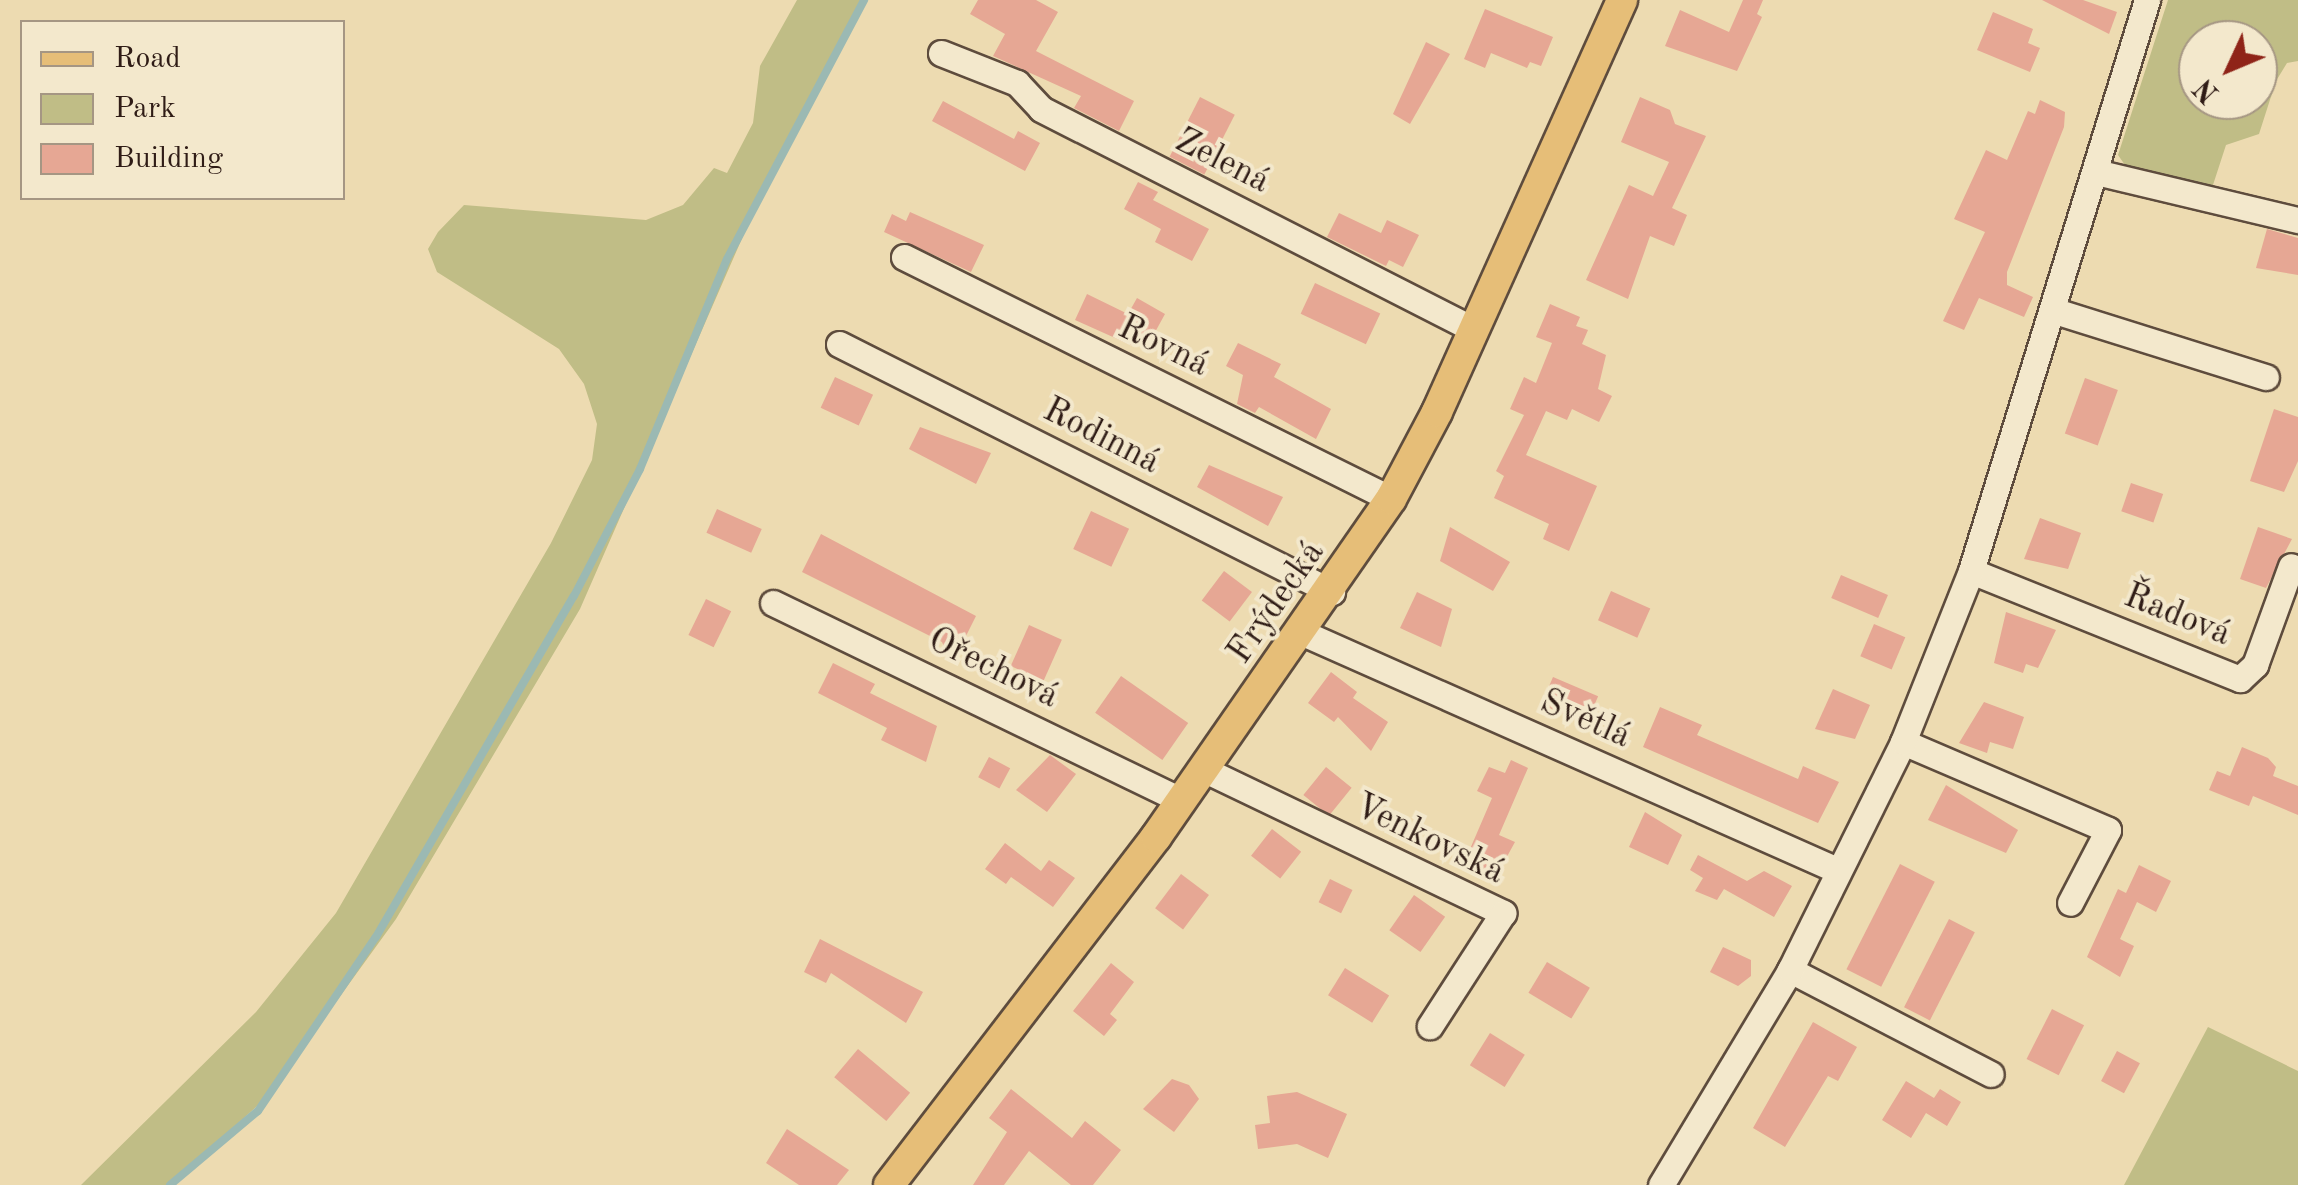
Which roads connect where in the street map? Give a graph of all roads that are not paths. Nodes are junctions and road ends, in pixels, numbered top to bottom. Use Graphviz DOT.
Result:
graph roads {
  1 [pos="1622,0"];
  2 [pos="2147,0"];
  3 [pos="941,53"];
  4 [pos="2096,172"];
  5 [pos="2298,220"];
  6 [pos="904,257"];
  7 [pos="2055,311"];
  8 [pos="1475,330"];
  9 [pos="838,344"];
  10 [pos="2266,377"];
  11 [pos="1392,499"];
  12 [pos="2291,566"];
  13 [pos="1971,571"];
  14 [pos="1332,592"];
  15 [pos="773,602"];
  16 [pos="1303,632"];
  17 [pos="1903,742"];
  18 [pos="1205,770"];
  19 [pos="1182,802"];
  20 [pos="1839,872"];
  21 [pos="2070,904"];
  22 [pos="1790,970"];
  23 [pos="1430,1026"];
  24 [pos="1991,1074"];
  25 [pos="888,1185"];
  26 [pos="1661,1185"];
  1 -- 8 [label="main road, Frýdecká"];
  2 -- 4 [label="street"];
  3 -- 8 [label="street, Zelená"];
  4 -- 5 [label="street"];
  4 -- 7 [label="street"];
  6 -- 11 [label="street, Rovná"];
  7 -- 10 [label="street"];
  7 -- 13 [label="street"];
  8 -- 11 [label="main road, Frýdecká"];
  9 -- 14 [label="street, Rodinná"];
  11 -- 14 [label="main road, Frýdecká"];
  12 -- 13 [label="street, Řadová"];
  13 -- 17 [label="street"];
  14 -- 16 [label="main road, Frýdecká"];
  15 -- 19 [label="street, Ořechová"];
  16 -- 18 [label="main road, Frýdecká"];
  16 -- 20 [label="street, Světlá"];
  17 -- 20 [label="street"];
  17 -- 21 [label="street"];
  18 -- 19 [label="main road, Frýdecká"];
  18 -- 23 [label="street, Venkovská"];
  19 -- 25 [label="main road, Frýdecká"];
  20 -- 22 [label="street"];
  22 -- 24 [label="street"];
  22 -- 26 [label="street"];
}
